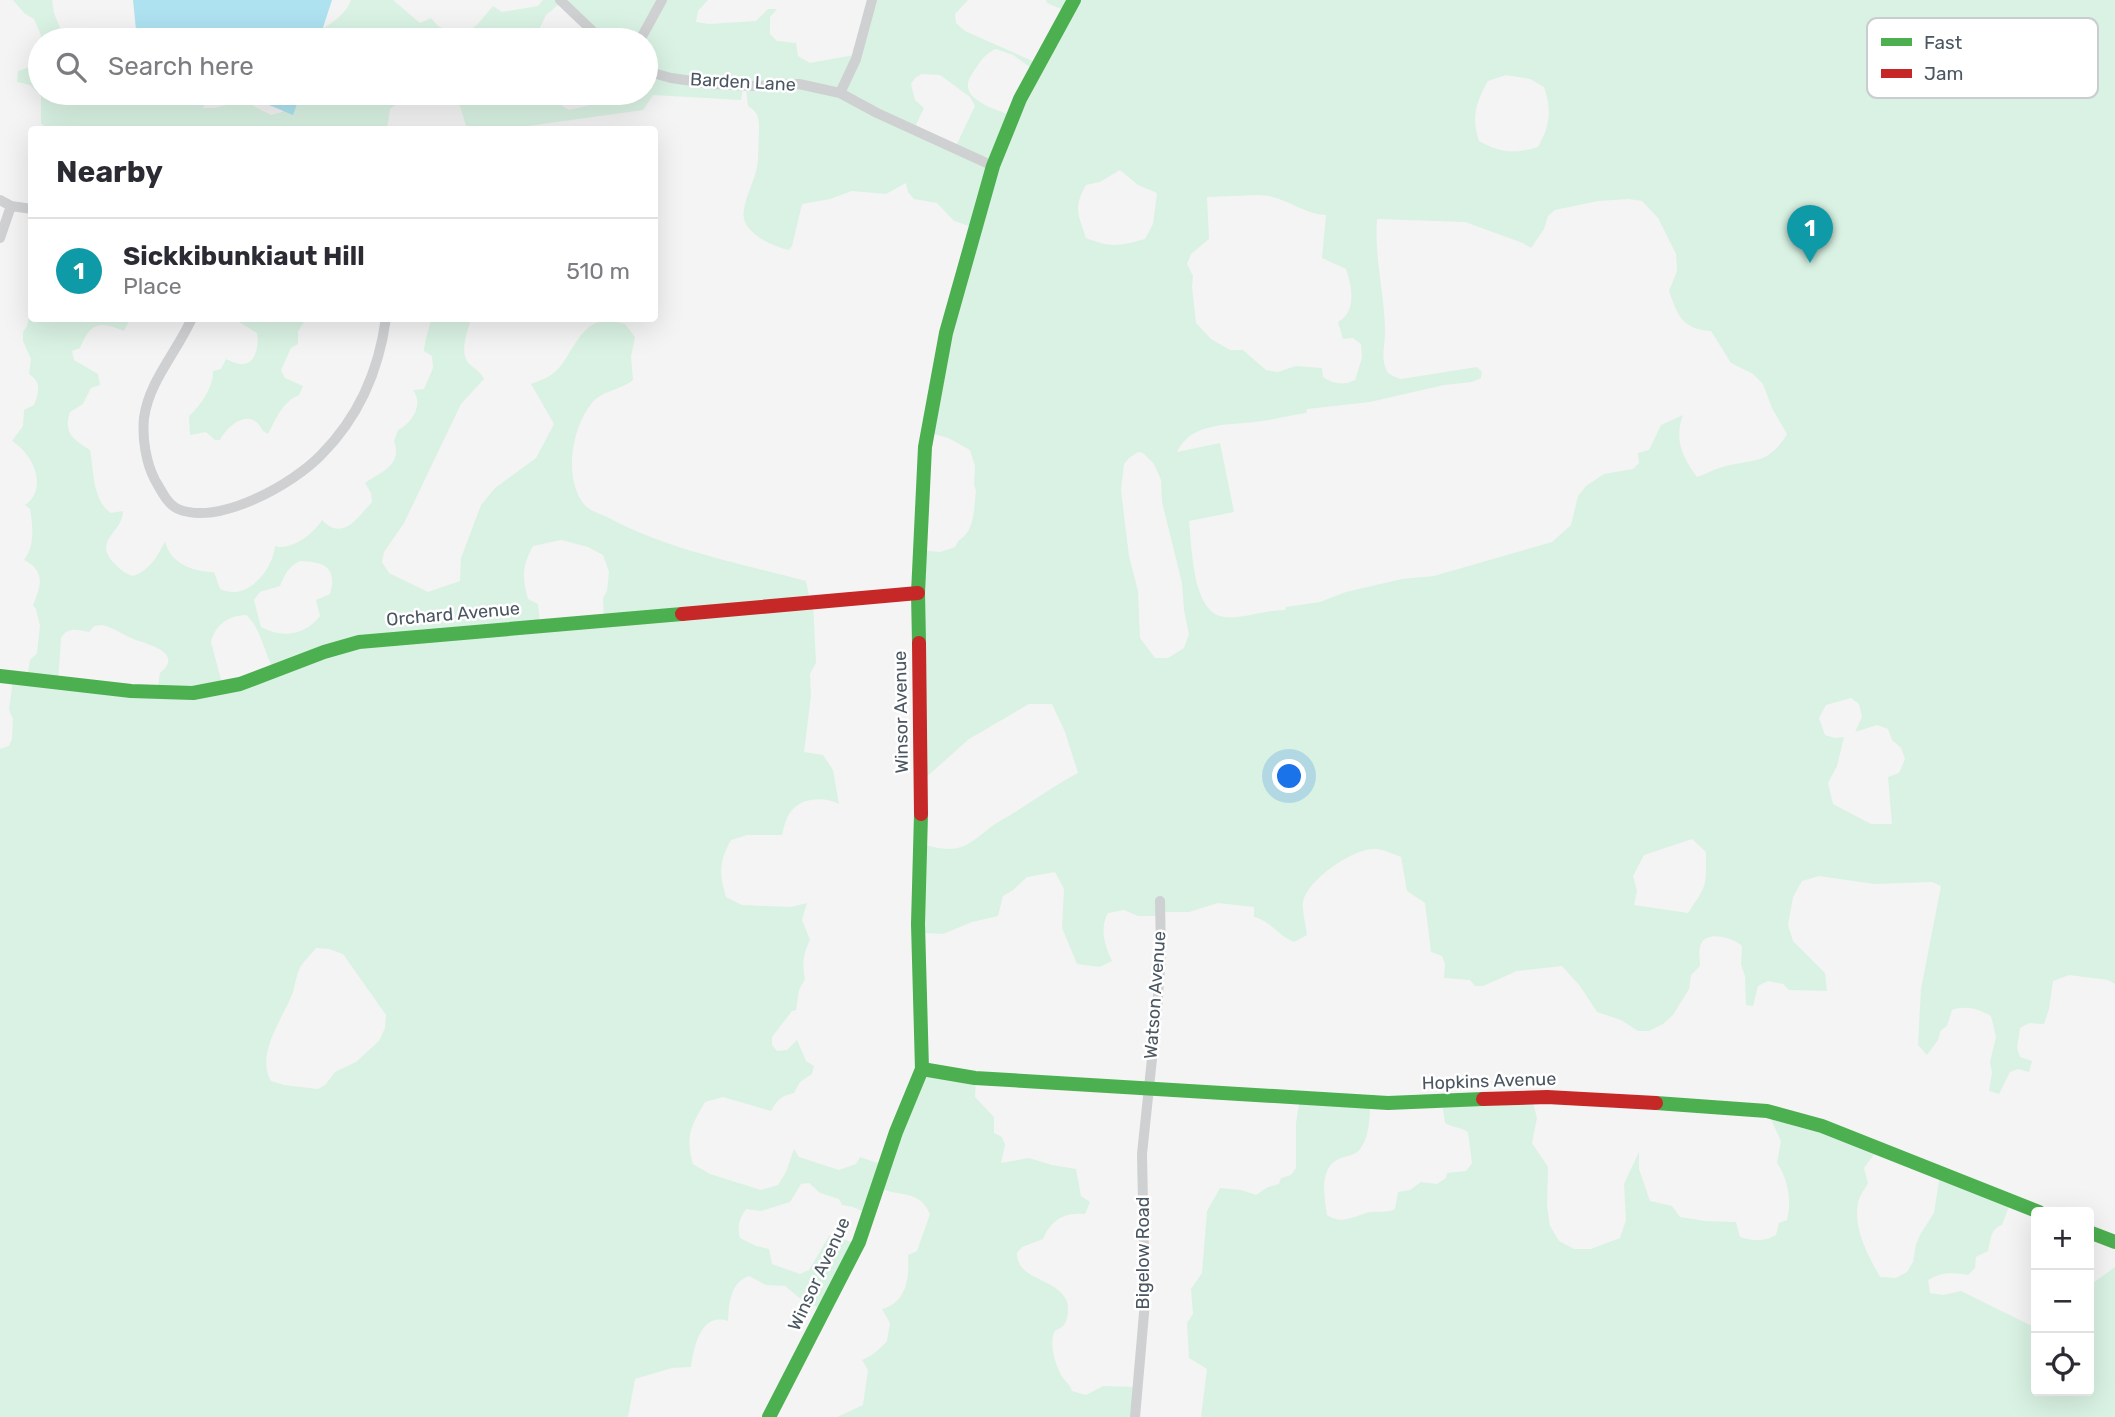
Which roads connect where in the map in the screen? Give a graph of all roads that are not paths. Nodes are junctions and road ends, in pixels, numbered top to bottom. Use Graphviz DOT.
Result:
graph roads {
  1 [pos="561,0"];
  2 [pos="662,0"];
  3 [pos="872,0"];
  4 [pos="1074,0"];
  5 [pos="590,28"];
  6 [pos="647,28"];
  7 [pos="658,74"];
  8 [pos="840,93"];
  9 [pos="993,166"];
  10 [pos="0,200"];
  11 [pos="11,205"];
  12 [pos="28,208"];
  13 [pos="0,238"];
  14 [pos="190,322"];
  15 [pos="385,322"];
  16 [pos="918,593"];
  17 [pos="0,676"];
  18 [pos="1160,901"];
  19 [pos="922,1069"];
  20 [pos="1148,1089"];
  21 [pos="2031,1209"];
  22 [pos="2094,1234"];
  23 [pos="2115,1242"];
  24 [pos="769,1417"];
  25 [pos="1135,1417"];
  1 -- 5 [label="street"];
  2 -- 6 [label="street"];
  3 -- 8 [label="street"];
  4 -- 9 [label="street, Winsor Avenue"];
  7 -- 8 [label="street, Barden Lane"];
  8 -- 9 [label="street, Barden Lane"];
  9 -- 16 [label="street, Winsor Avenue"];
  10 -- 11 [label="street"];
  11 -- 12 [label="street"];
  11 -- 13 [label="street"];
  14 -- 15 [label="street"];
  16 -- 17 [label="street, Orchard Avenue"];
  16 -- 19 [label="street, Winsor Avenue"];
  18 -- 20 [label="street, Watson Avenue"];
  19 -- 20 [label="street, Hopkins Avenue"];
  19 -- 24 [label="street, Winsor Avenue"];
  20 -- 21 [label="street, Hopkins Avenue"];
  20 -- 25 [label="street, Bigelow Road"];
  22 -- 23 [label="street"];
}
